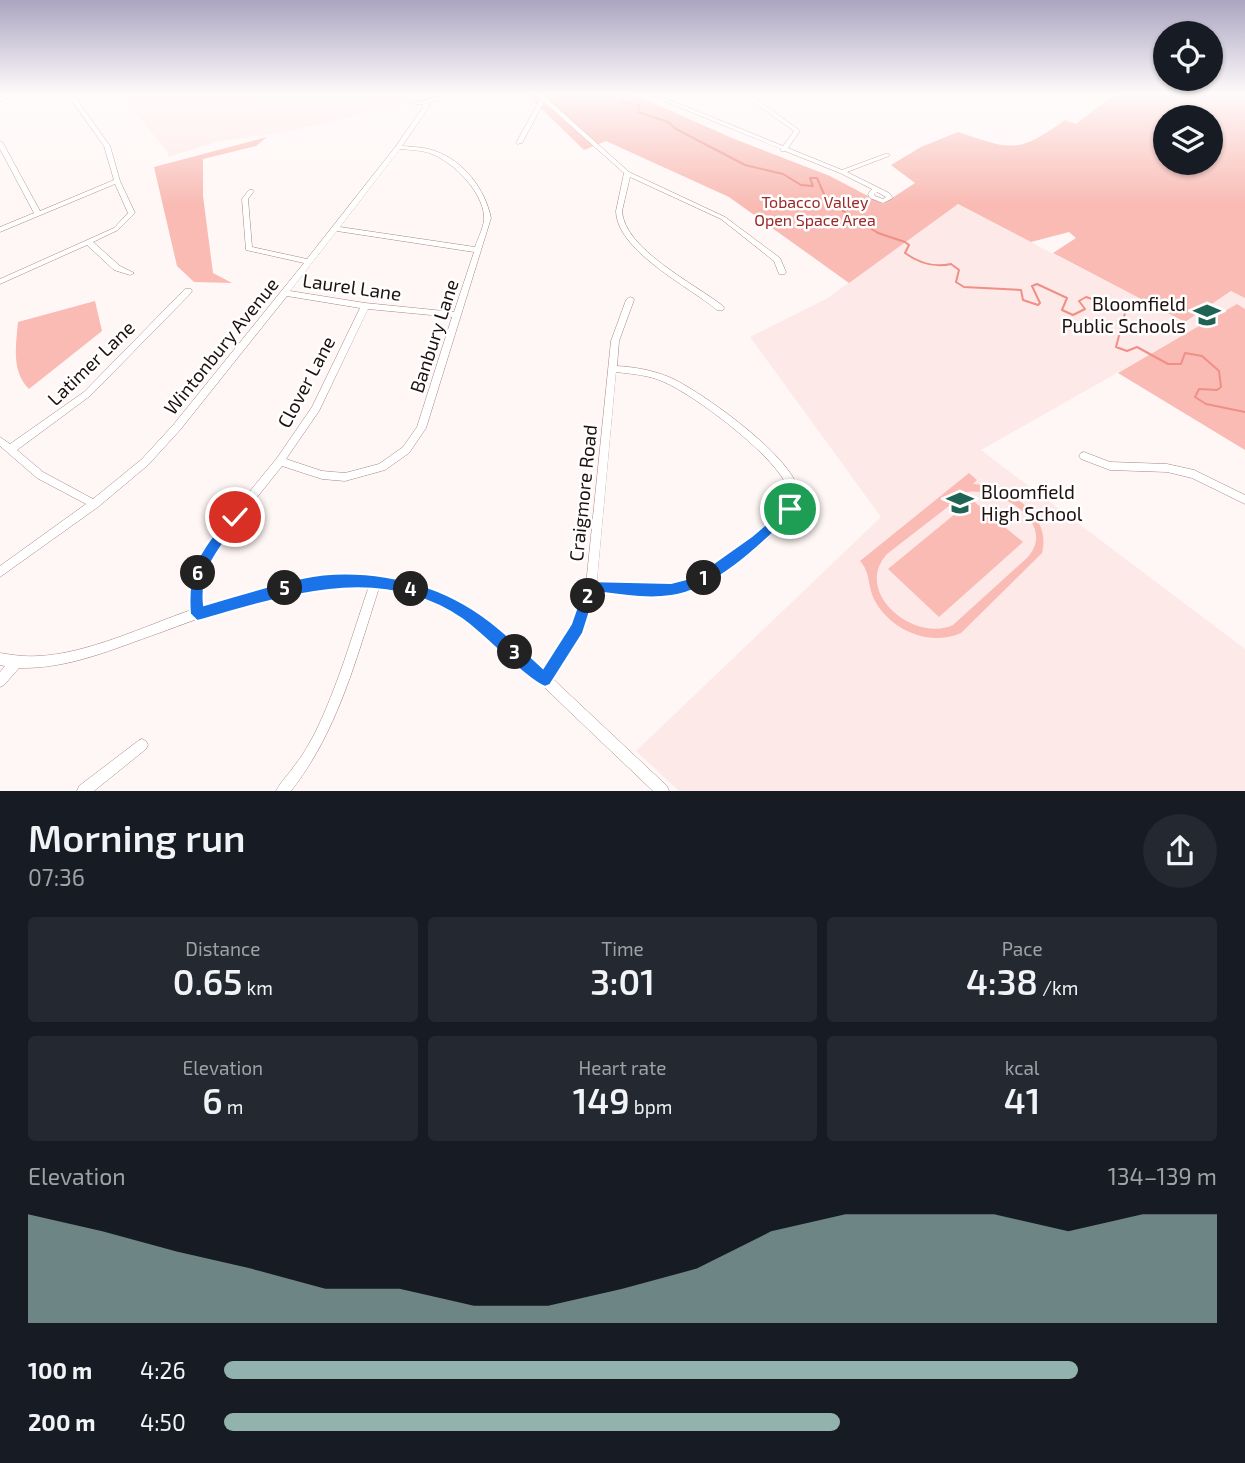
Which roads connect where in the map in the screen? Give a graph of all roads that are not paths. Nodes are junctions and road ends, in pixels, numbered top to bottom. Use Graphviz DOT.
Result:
graph roads {
  1 [pos="96,131"];
  2 [pos="409,131"];
  3 [pos="525,131"];
  4 [pos="579,131"];
  5 [pos="738,131"];
  6 [pos="797,131"];
  7 [pos="0,143"];
  8 [pos="519,143"];
  9 [pos="398,147"];
  10 [pos="783,150"];
  11 [pos="887,155"];
  12 [pos="842,172"];
  13 [pos="627,173"];
  14 [pos="117,181"];
  15 [pos="876,189"];
  16 [pos="251,191"];
  17 [pos="38,214"];
  18 [pos="334,228"];
  19 [pos="0,230"];
  20 [pos="88,242"];
  21 [pos="477,250"];
  22 [pos="308,262"];
  23 [pos="782,272"];
  24 [pos="130,273"];
  25 [pos="0,282"];
  26 [pos="188,291"];
  27 [pos="285,293"];
  28 [pos="630,300"];
  29 [pos="365,306"];
  30 [pos="720,308"];
  31 [pos="457,314"];
  32 [pos="612,369"];
  33 [pos="0,441"];
  34 [pos="9,450"];
  35 [pos="1084,456"];
  36 [pos="281,461"];
  37 [pos="1245,500"];
  38 [pos="94,503"];
  39 [pos="0,572"];
  40 [pos="375,583"];
  41 [pos="591,585"];
  42 [pos="197,614"];
  43 [pos="0,659"];
  44 [pos="16,662"];
  45 [pos="545,679"];
  46 [pos="0,681"];
  47 [pos="142,745"];
  48 [pos="84,791"];
  49 [pos="283,791"];
  50 [pos="662,791"];
  1 -- 14 [label="street"];
  2 -- 9 [label="street, Wintonbury Avenue"];
  3 -- 8 [label="street"];
  4 -- 13 [label="street"];
  5 -- 10 [label="street"];
  6 -- 10 [label="street"];
  7 -- 17 [label="street"];
  9 -- 18 [label="street, Wintonbury Avenue"];
  9 -- 21 [label="street, Banbury Lane"];
  10 -- 12 [label="street"];
  11 -- 12 [label="street"];
  12 -- 15 [label="street"];
  13 -- 23 [label="street"];
  13 -- 30 [label="street"];
  14 -- 17 [label="street"];
  14 -- 20 [label="street"];
  16 -- 22 [label="street"];
  17 -- 19 [label="street"];
  18 -- 21 [label="street"];
  18 -- 22 [label="street, Wintonbury Avenue"];
  20 -- 24 [label="street"];
  20 -- 25 [label="street"];
  21 -- 31 [label="street, Banbury Lane"];
  22 -- 27 [label="street, Wintonbury Avenue"];
  26 -- 34 [label="street, Latimer Lane"];
  27 -- 29 [label="street, Laurel Lane"];
  27 -- 38 [label="street, Wintonbury Avenue"];
  28 -- 32 [label="street, Craigmore Road"];
  29 -- 31 [label="street, Laurel Lane"];
  29 -- 36 [label="street, Clover Lane"];
  31 -- 36 [label="street, Banbury Lane"];
  32 -- 41 [label="street, Craigmore Road"];
  32 -- 41 [label="street"];
  33 -- 34 [label="street"];
  34 -- 38 [label="street"];
  35 -- 37 [label="street"];
  36 -- 42 [label="street, Clover Lane"];
  38 -- 39 [label="street, Wintonbury Avenue"];
  40 -- 42 [label="street"];
  40 -- 45 [label="street"];
  40 -- 49 [label="street"];
  41 -- 45 [label="street, Craigmore Road"];
  42 -- 44 [label="street"];
  43 -- 44 [label="street"];
  44 -- 46 [label="street"];
  45 -- 50 [label="street"];
  47 -- 48 [label="street"];
}
